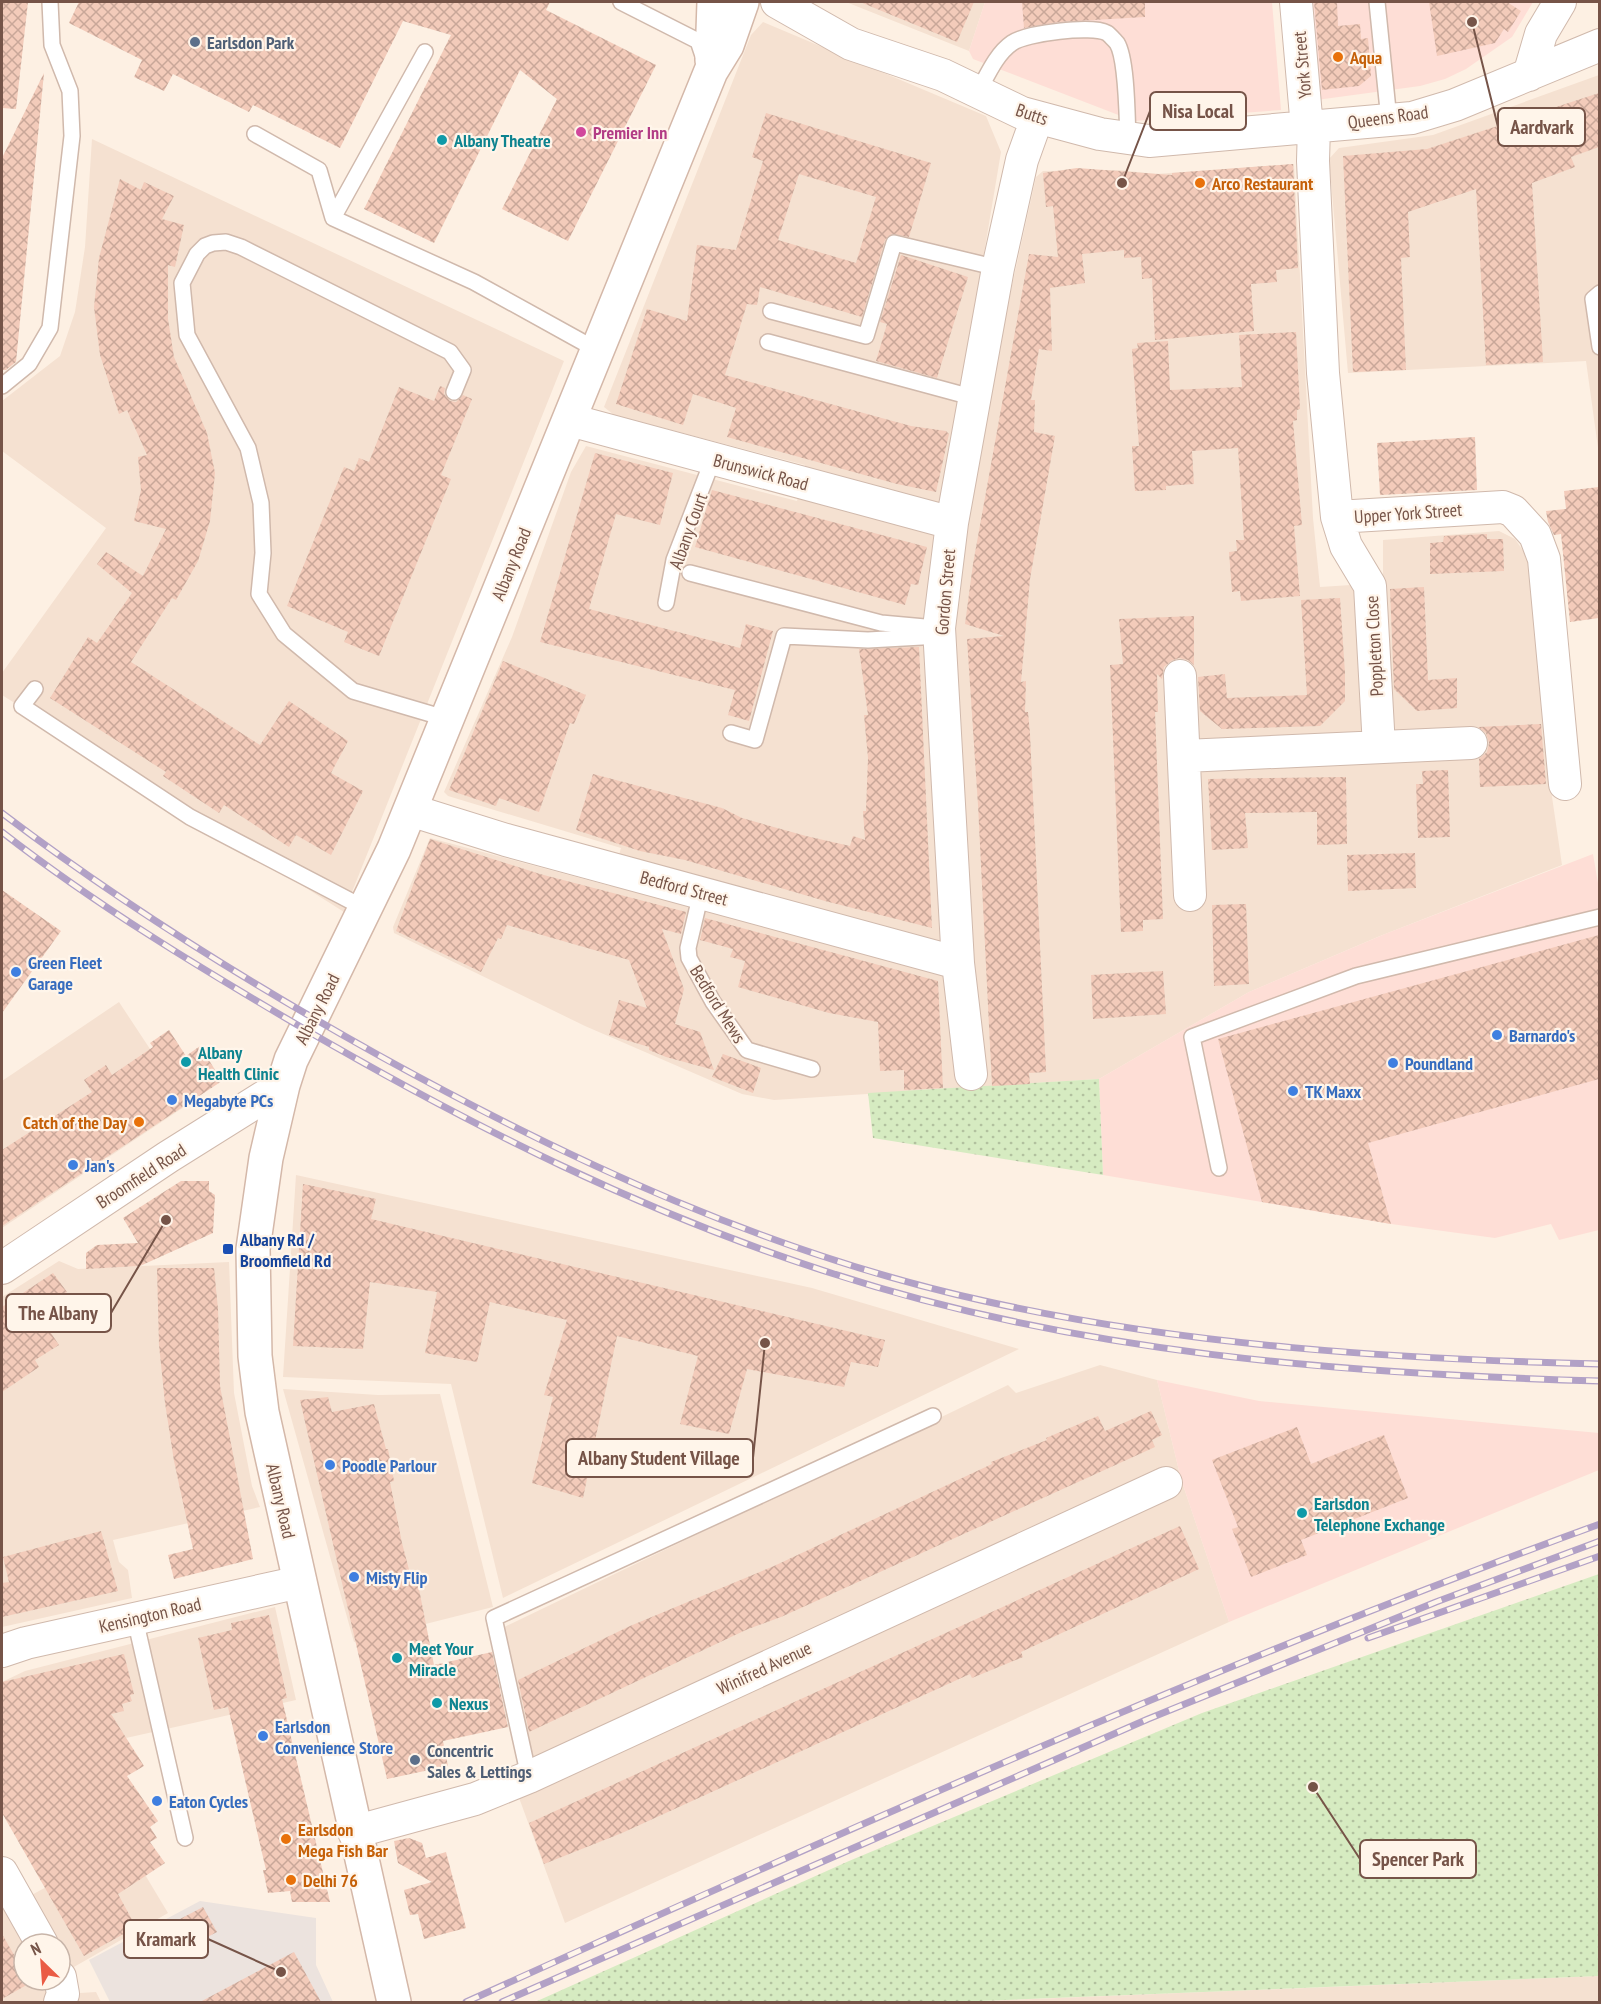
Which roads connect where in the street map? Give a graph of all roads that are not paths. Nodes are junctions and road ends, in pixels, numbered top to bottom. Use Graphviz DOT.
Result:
graph roads {
  1 [pos="50,2"];
  2 [pos="621,2"];
  3 [pos="714,2"];
  4 [pos="742,2"];
  5 [pos="777,2"];
  6 [pos="1296,2"];
  7 [pos="1377,2"];
  8 [pos="1560,2"];
  9 [pos="1599,45"];
  10 [pos="425,52"];
  11 [pos="710,73"];
  12 [pos="1529,75"];
  13 [pos="978,92"];
  14 [pos="1038,118"];
  15 [pos="1389,120"];
  16 [pos="1311,127"];
  17 [pos="255,134"];
  18 [pos="1128,140"];
  19 [pos="333,218"];
  20 [pos="998,268"];
  21 [pos="1599,293"];
  22 [pos="771,311"];
  23 [pos="768,342"];
  24 [pos="1599,347"];
  25 [pos="597,350"];
  26 [pos="2,386"];
  27 [pos="454,392"];
  28 [pos="975,398"];
  29 [pos="570,420"];
  30 [pos="713,459"];
  31 [pos="1337,517"];
  32 [pos="952,523"];
  33 [pos="690,573"];
  34 [pos="666,603"];
  35 [pos="939,632"];
  36 [pos="1180,676"];
  37 [pos="35,689"];
  38 [pos="448,719"];
  39 [pos="731,734"];
  40 [pos="1471,743"];
  41 [pos="1379,747"];
  42 [pos="1185,756"];
  43 [pos="1565,784"];
  44 [pos="410,810"];
  45 [pos="701,893"];
  46 [pos="1190,895"];
  47 [pos="366,909"];
  48 [pos="1599,917"];
  49 [pos="958,963"];
  50 [pos="812,1069"];
  51 [pos="971,1074"];
  52 [pos="283,1085"];
  53 [pos="1219,1168"];
  54 [pos="2,1268"];
  55 [pos="933,1416"];
  56 [pos="1166,1483"];
  57 [pos="300,1582"];
  58 [pos="135,1619"];
  59 [pos="2,1651"];
  60 [pos="529,1777"];
  61 [pos="354,1832"];
  62 [pos="185,1838"];
  63 [pos="2,1873"];
  64 [pos="35,1932"];
  65 [pos="394,2002"];
  1 -- 26 [label="lane"];
  2 -- 11 [label="lane"];
  3 -- 11 [label="street, Albany Road"];
  4 -- 11 [label="street, Albany Road"];
  5 -- 13 [label="street, Butts"];
  6 -- 16 [label="street, York Street"];
  7 -- 15 [label="lane"];
  8 -- 12 [label="street"];
  9 -- 12 [label="street, Queens Road"];
  10 -- 19 [label="lane"];
  11 -- 25 [label="street, Albany Road"];
  12 -- 15 [label="street, Queens Road"];
  13 -- 14 [label="street, Butts"];
  13 -- 18 [label="lane"];
  14 -- 18 [label="street, Butts"];
  14 -- 20 [label="street, Gordon Street"];
  15 -- 16 [label="street, Queens Road"];
  16 -- 18 [label="street, Butts"];
  16 -- 31 [label="street, Upper York Street"];
  17 -- 19 [label="lane"];
  19 -- 25 [label="lane"];
  20 -- 22 [label="lane"];
  20 -- 28 [label="street, Gordon Street"];
  21 -- 24 [label="lane"];
  23 -- 28 [label="lane"];
  25 -- 29 [label="street, Albany Road"];
  27 -- 38 [label="lane"];
  28 -- 32 [label="street, Gordon Street"];
  29 -- 30 [label="street, Brunswick Road"];
  29 -- 38 [label="street, Albany Road"];
  30 -- 32 [label="street, Brunswick Road"];
  30 -- 34 [label="lane, Albany Court"];
  31 -- 41 [label="street, Poppleton Close"];
  31 -- 43 [label="street, Upper York Street"];
  32 -- 35 [label="street, Gordon Street"];
  33 -- 35 [label="lane"];
  35 -- 39 [label="lane"];
  35 -- 49 [label="street, Gordon Street"];
  36 -- 42 [label="street"];
  37 -- 47 [label="lane"];
  38 -- 44 [label="street, Albany Road"];
  40 -- 41 [label="street"];
  41 -- 42 [label="street"];
  42 -- 46 [label="street"];
  44 -- 45 [label="street, Bedford Street"];
  44 -- 47 [label="street, Albany Road"];
  45 -- 49 [label="street, Bedford Street"];
  45 -- 50 [label="lane, Bedford Mews"];
  47 -- 52 [label="street, Albany Road"];
  48 -- 53 [label="lane"];
  49 -- 51 [label="street, Gordon Street"];
  52 -- 54 [label="street, Broomfield Road"];
  52 -- 57 [label="street, Albany Road"];
  55 -- 60 [label="lane"];
  56 -- 60 [label="street, Winifred Avenue"];
  57 -- 58 [label="street, Kensington Road"];
  57 -- 61 [label="street, Albany Road"];
  58 -- 59 [label="street, Kensington Road"];
  58 -- 62 [label="lane"];
  60 -- 61 [label="street, Winifred Avenue"];
  61 -- 65 [label="street, Albany Road"];
  63 -- 64 [label="street"];
}
